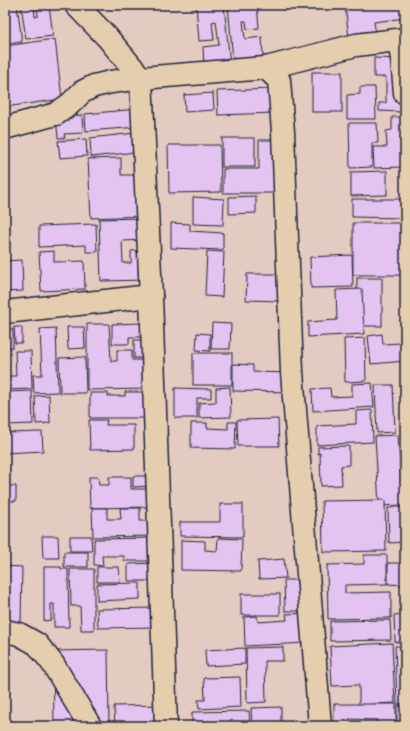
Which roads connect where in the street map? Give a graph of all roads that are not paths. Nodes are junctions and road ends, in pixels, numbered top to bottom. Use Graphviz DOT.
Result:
graph roads {
  1 [pos="76,5"];
  2 [pos="402,39"];
  3 [pos="266,68"];
  4 [pos="141,78"];
  5 [pos="405,93"];
  6 [pos="5,128"];
  7 [pos="151,296"];
  8 [pos="5,312"];
  9 [pos="5,631"];
  10 [pos="90,726"];
  11 [pos="166,726"];
  12 [pos="320,726"];
  1 -- 4 [label="street"];
  2 -- 3 [label="street"];
  2 -- 5 [label="street"];
  3 -- 4 [label="street"];
  3 -- 12 [label="street"];
  4 -- 6 [label="street"];
  4 -- 7 [label="street"];
  7 -- 8 [label="street"];
  7 -- 11 [label="street"];
  9 -- 10 [label="street"];
}
